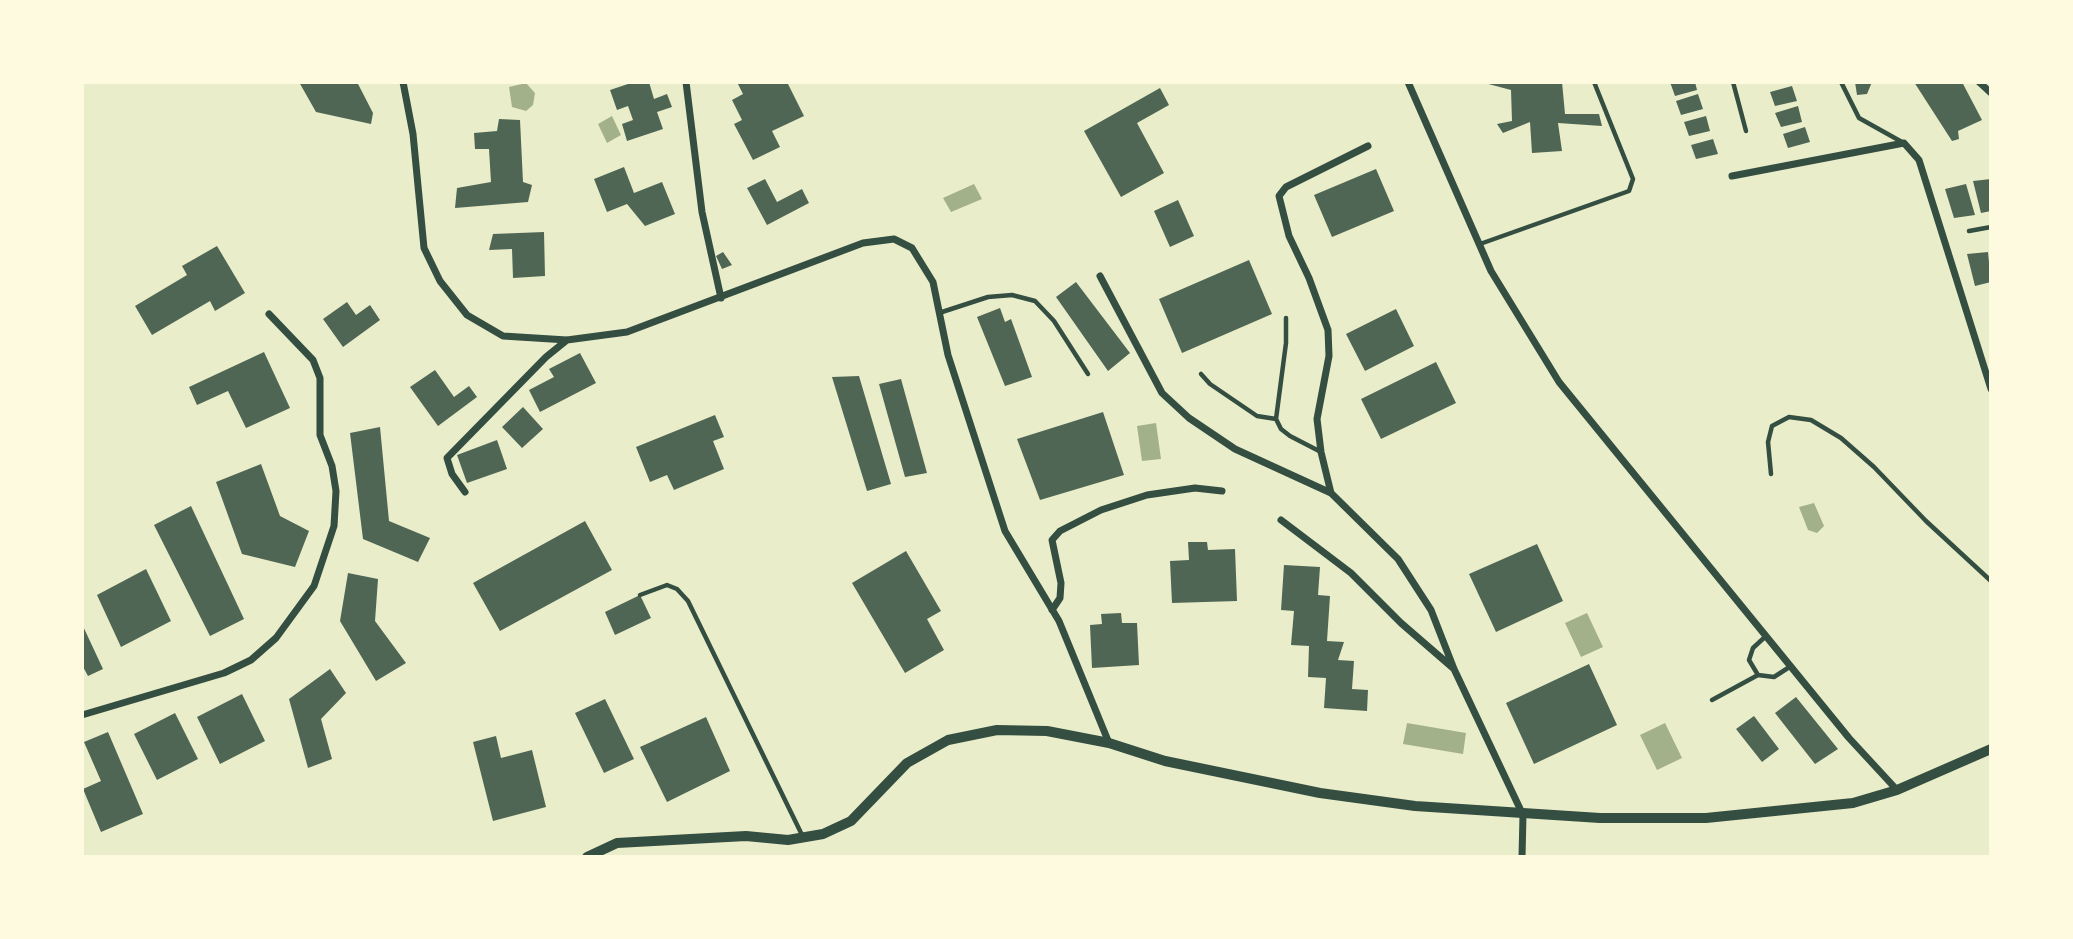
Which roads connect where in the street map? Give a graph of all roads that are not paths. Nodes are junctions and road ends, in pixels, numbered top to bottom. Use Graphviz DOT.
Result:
graph roads {
  1 [pos="402,82"];
  2 [pos="686,82"];
  3 [pos="1408,82"];
  4 [pos="1594,82"];
  5 [pos="1733,82"];
  6 [pos="1841,82"];
  7 [pos="1979,82"];
  8 [pos="1991,93"];
  9 [pos="1746,131"];
  10 [pos="1904,143"];
  11 [pos="1368,146"];
  12 [pos="1732,176"];
  13 [pos="1991,227"];
  14 [pos="1969,230"];
  15 [pos="1478,244"];
  16 [pos="1100,275"];
  17 [pos="721,298"];
  18 [pos="939,313"];
  19 [pos="269,314"];
  20 [pos="1286,318"];
  21 [pos="567,340"];
  22 [pos="1088,374"];
  23 [pos="1201,374"];
  24 [pos="1991,389"];
  25 [pos="1276,419"];
  26 [pos="1321,452"];
  27 [pos="1771,474"];
  28 [pos="1222,491"];
  29 [pos="464,492"];
  30 [pos="1331,493"];
  31 [pos="1281,520"];
  32 [pos="1991,581"];
  33 [pos="640,595"];
  34 [pos="1052,610"];
  35 [pos="1766,635"];
  36 [pos="1791,665"];
  37 [pos="1454,669"];
  38 [pos="1758,675"];
  39 [pos="1712,701"];
  40 [pos="82,715"];
  41 [pos="1109,743"];
  42 [pos="1991,749"];
  43 [pos="1897,790"];
  44 [pos="1523,815"];
  45 [pos="803,838"];
  46 [pos="587,857"];
  47 [pos="1522,857"];
  1 -- 21 [label="street"];
  2 -- 17 [label="street"];
  3 -- 15 [label="street"];
  4 -- 15 [label="lane"];
  5 -- 9 [label="lane"];
  6 -- 10 [label="lane"];
  7 -- 8 [label="street"];
  10 -- 12 [label="street"];
  10 -- 24 [label="street"];
  11 -- 26 [label="street"];
  13 -- 14 [label="lane"];
  15 -- 35 [label="street"];
  16 -- 30 [label="street"];
  17 -- 18 [label="street"];
  17 -- 21 [label="street"];
  18 -- 22 [label="lane"];
  18 -- 34 [label="street"];
  19 -- 40 [label="street"];
  20 -- 25 [label="lane"];
  21 -- 29 [label="street"];
  23 -- 25 [label="lane"];
  25 -- 26 [label="lane"];
  26 -- 30 [label="street"];
  27 -- 32 [label="lane"];
  28 -- 34 [label="street"];
  30 -- 37 [label="street"];
  31 -- 37 [label="street"];
  33 -- 45 [label="lane"];
  34 -- 41 [label="street"];
  35 -- 36 [label="street"];
  35 -- 38 [label="lane"];
  36 -- 38 [label="lane"];
  36 -- 43 [label="street"];
  37 -- 44 [label="street"];
  38 -- 39 [label="lane"];
  41 -- 44 [label="main road"];
  41 -- 45 [label="main road"];
  42 -- 43 [label="main road"];
  43 -- 44 [label="main road"];
  44 -- 47 [label="street"];
  45 -- 46 [label="main road"];
}
